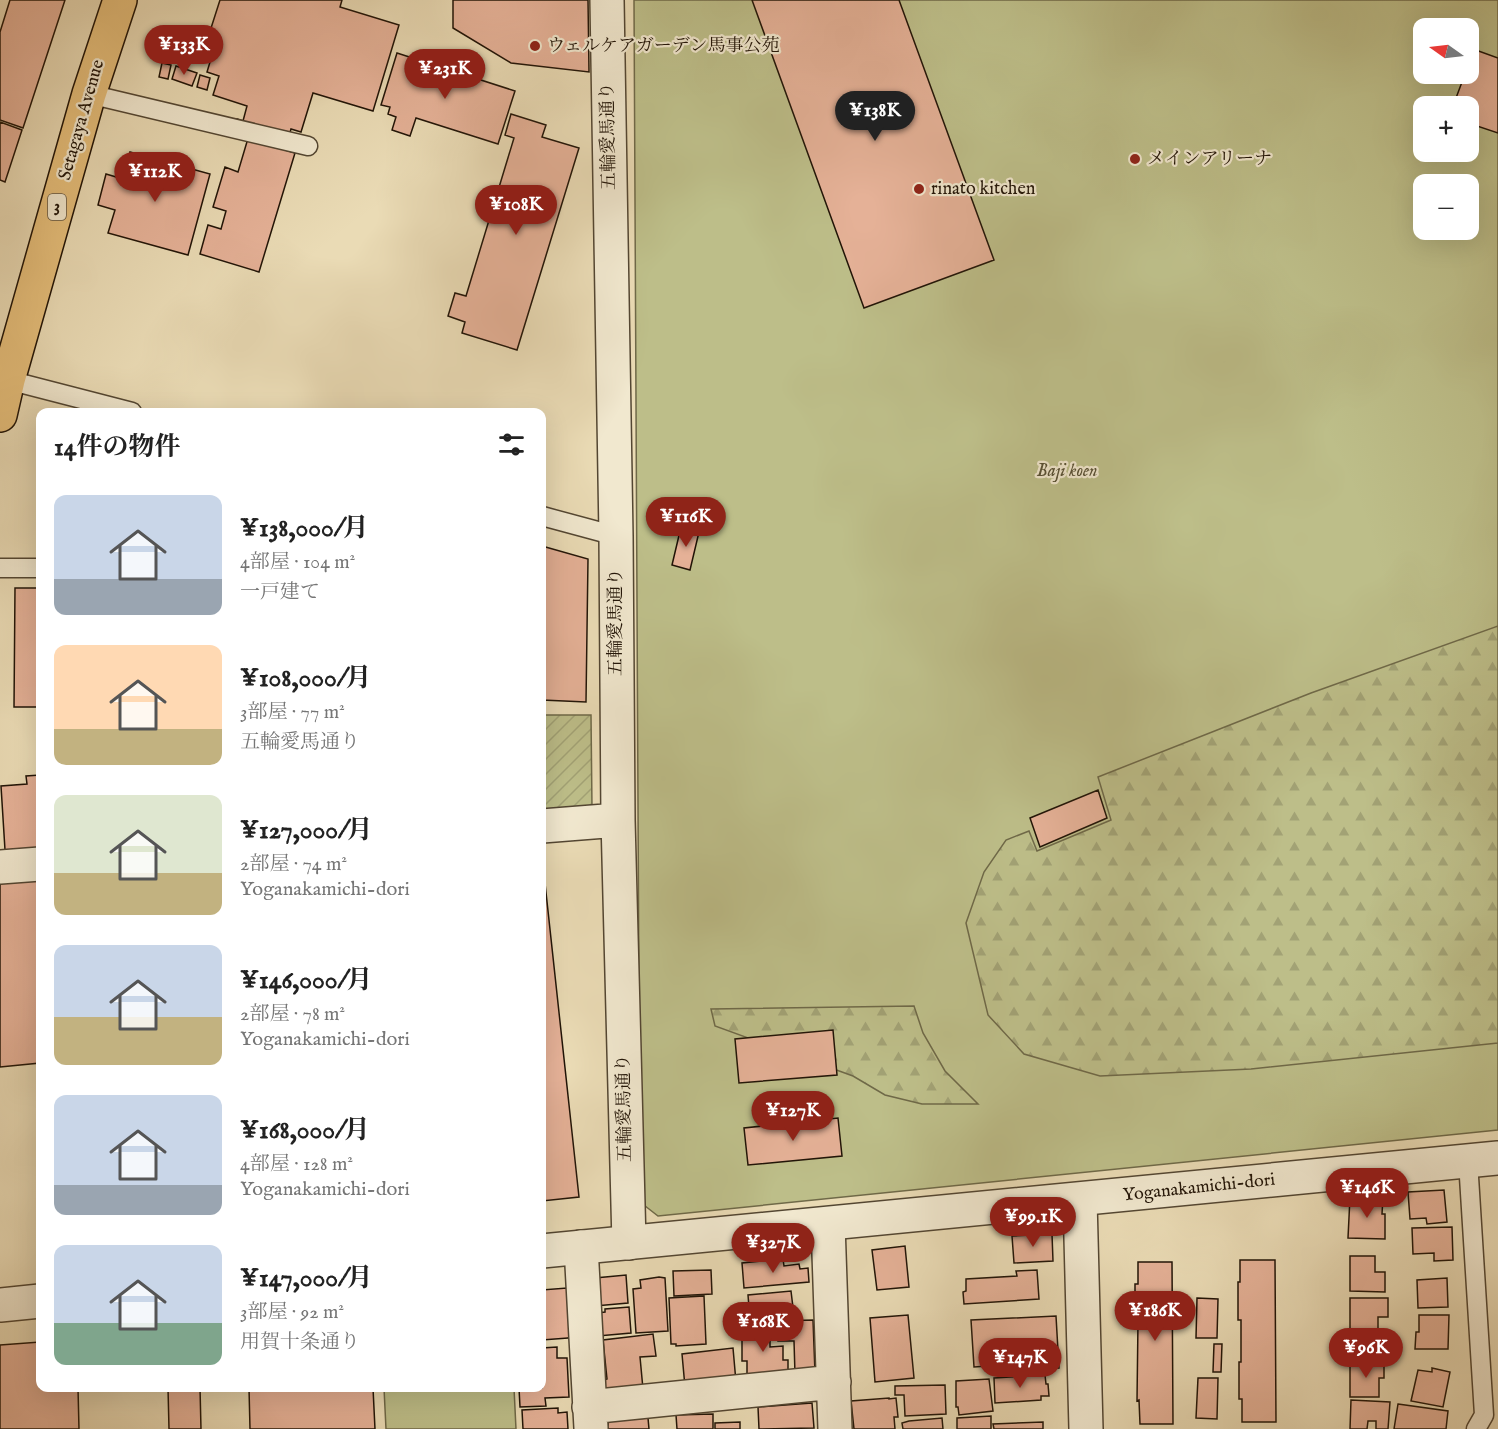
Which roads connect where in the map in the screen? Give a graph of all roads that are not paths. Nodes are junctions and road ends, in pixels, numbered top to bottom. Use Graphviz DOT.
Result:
graph roads {
  1 [pos="120,0"];
  2 [pos="607,0"];
  3 [pos="89,94"];
  4 [pos="308,146"];
  5 [pos="8,381"];
  6 [pos="116,408"];
  7 [pos="0,415"];
  8 [pos="546,517"];
  9 [pos="616,536"];
  10 [pos="0,568"];
  11 [pos="36,568"];
  12 [pos="618,820"];
  13 [pos="546,826"];
  14 [pos="36,864"];
  15 [pos="0,867"];
  16 [pos="1483,1159"];
  17 [pos="1080,1200"];
  18 [pos="828,1224"];
  19 [pos="629,1243"];
  20 [pos="581,1247"];
  21 [pos="546,1251"];
  22 [pos="36,1301"];
  23 [pos="0,1305"];
  24 [pos="834,1382"];
  25 [pos="590,1418"];
  26 [pos="835,1429"];
  27 [pos="1086,1429"];
  28 [pos="1476,1429"];
  1 -- 3 [label="main road, Setagaya Avenue / 3"];
  2 -- 9 [label="street, 五輪愛馬通り"];
  3 -- 4 [label="lane"];
  3 -- 5 [label="main road, Setagaya Avenue / 3"];
  5 -- 6 [label="lane"];
  5 -- 7 [label="main road, Setagaya Avenue / 3"];
  8 -- 9 [label="lane"];
  9 -- 12 [label="street, 五輪愛馬通り"];
  10 -- 11 [label="lane"];
  12 -- 13 [label="street"];
  12 -- 19 [label="street, 五輪愛馬通り"];
  14 -- 15 [label="street"];
  16 -- 17 [label="street, Yoganakamichi-dori"];
  16 -- 28 [label="lane"];
  17 -- 18 [label="street, Yoganakamichi-dori"];
  17 -- 27 [label="street"];
  18 -- 19 [label="street, Yoganakamichi-dori"];
  18 -- 24 [label="street"];
  19 -- 20 [label="street, Yoganakamichi-dori"];
  20 -- 21 [label="street, Yoganakamichi-dori"];
  20 -- 25 [label="street"];
  22 -- 23 [label="street"];
  24 -- 25 [label="street"];
  24 -- 26 [label="street"];
}
